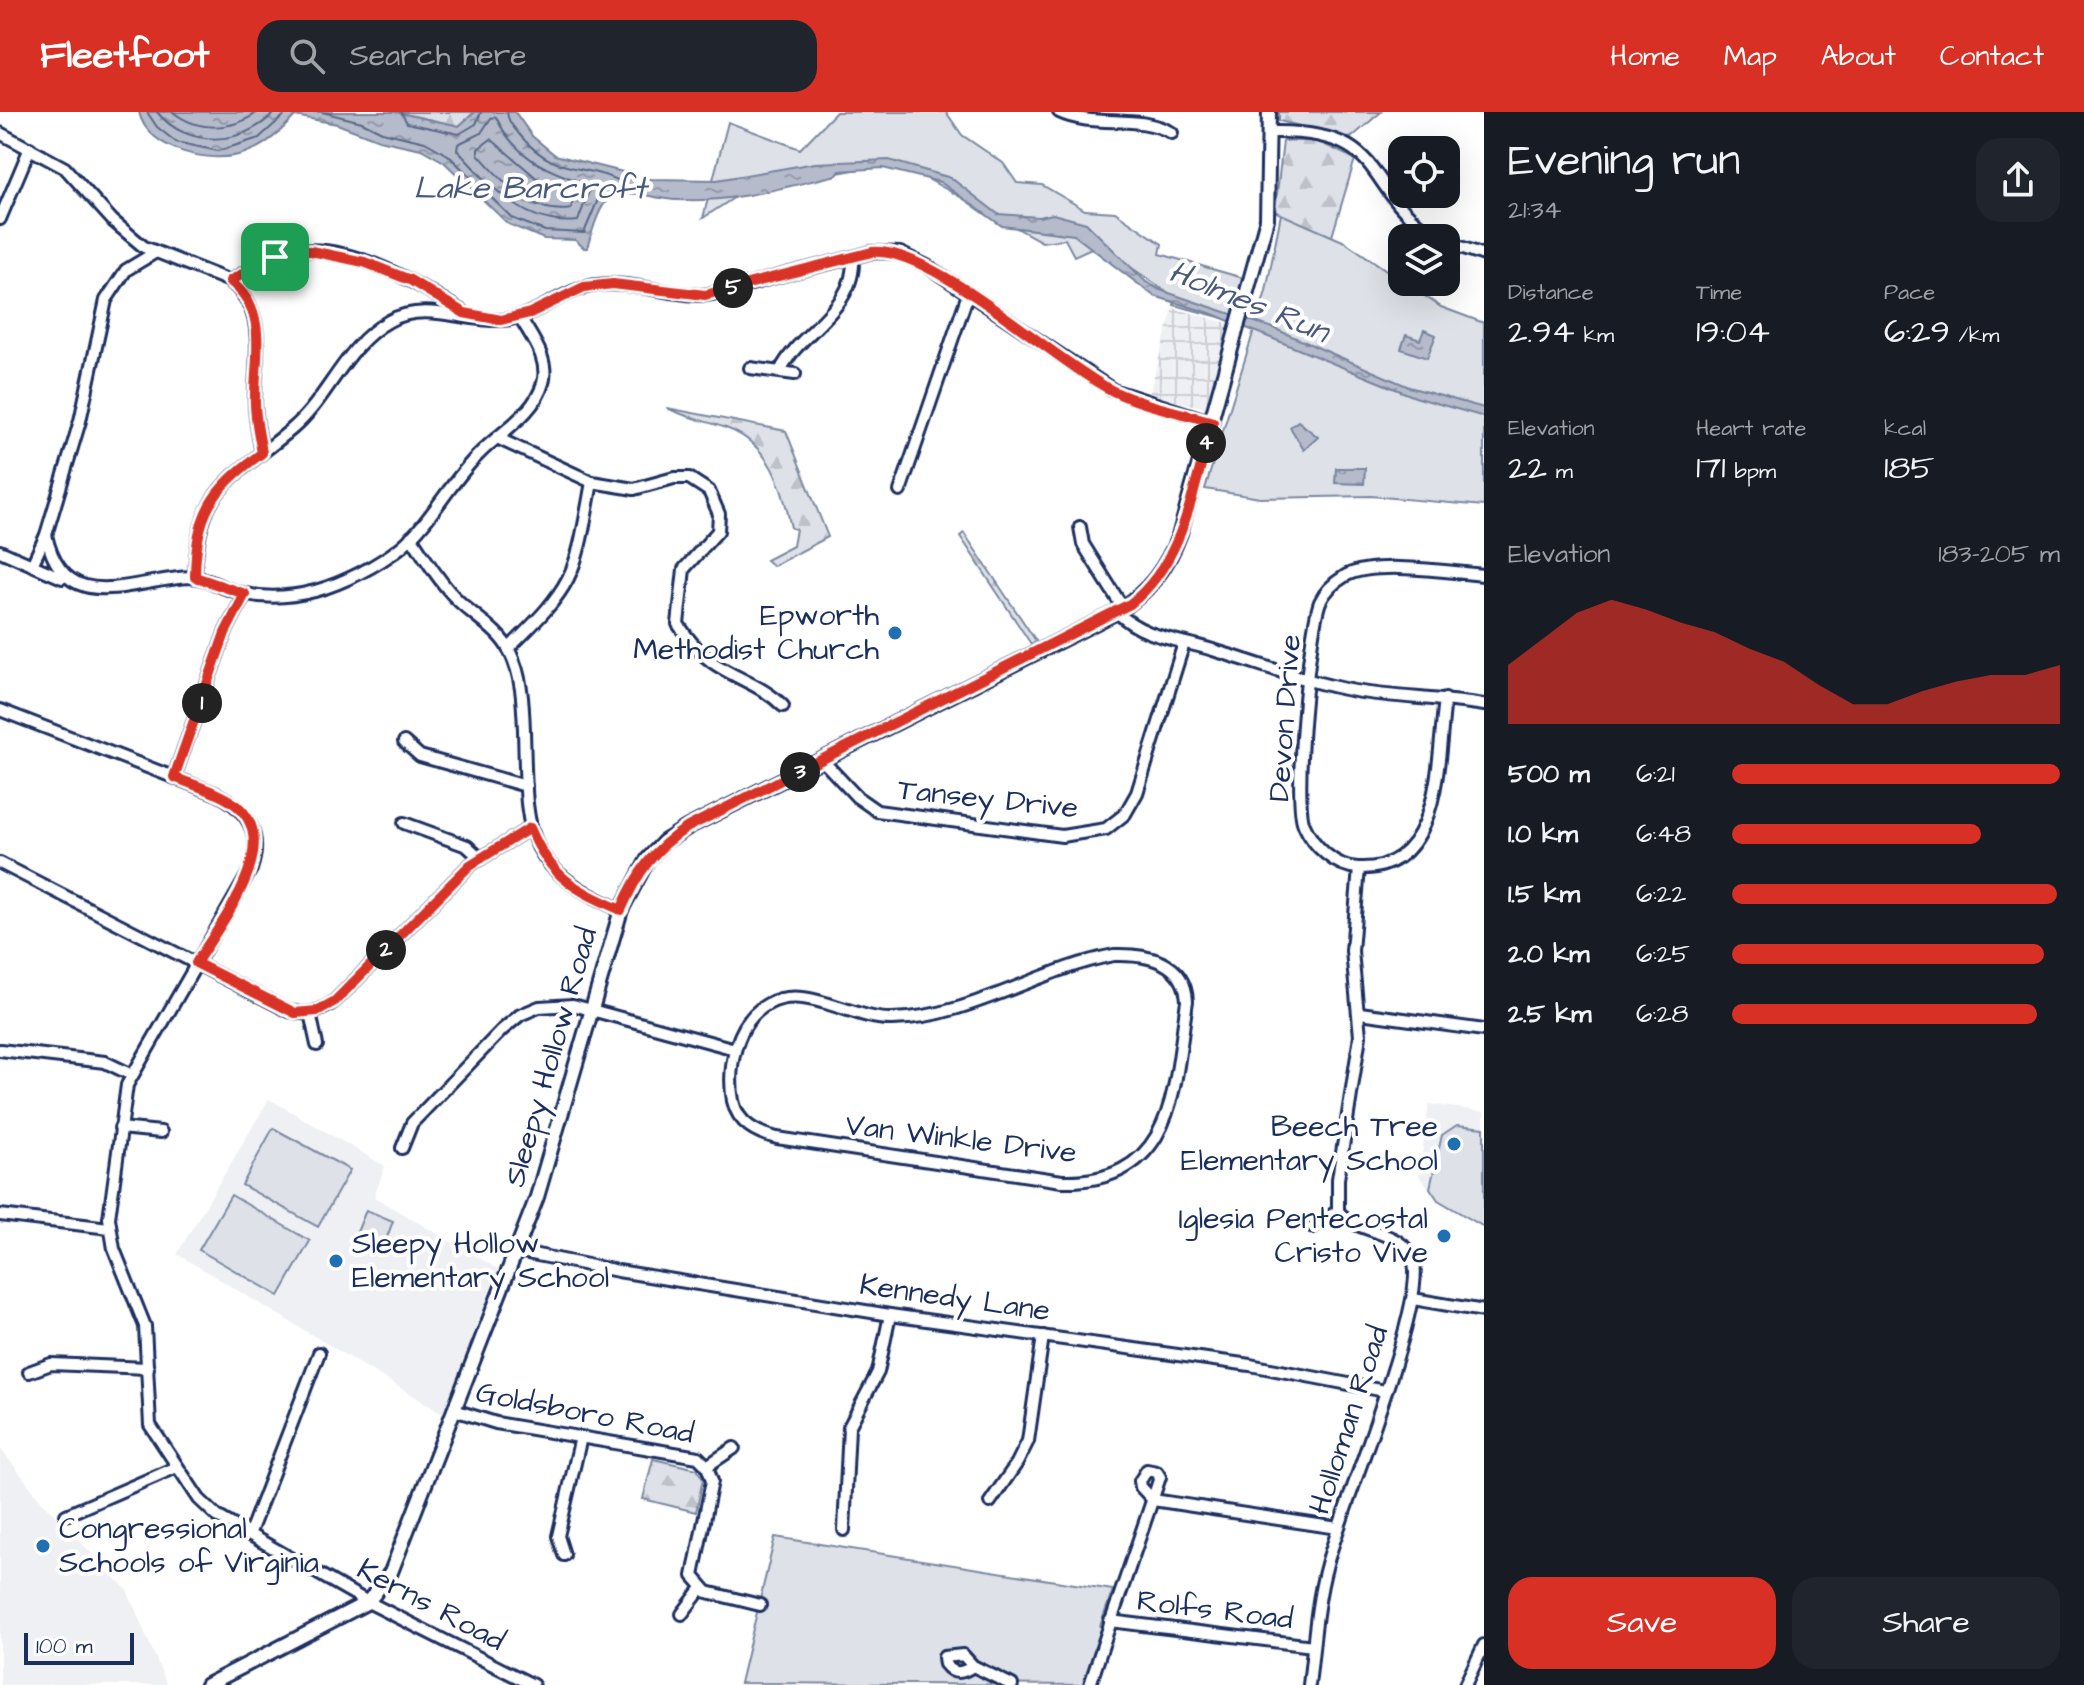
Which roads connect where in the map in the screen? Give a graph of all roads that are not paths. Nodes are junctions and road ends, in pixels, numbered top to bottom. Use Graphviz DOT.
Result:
graph roads {
  1 [pos="1059,112"];
  2 [pos="1269,112"];
  3 [pos="1271,132"];
  4 [pos="0,133"];
  5 [pos="1172,133"];
  6 [pos="30,148"];
  7 [pos="0,219"];
  8 [pos="1421,224"];
  9 [pos="1460,247"];
  10 [pos="156,252"];
  11 [pos="1484,255"];
  12 [pos="853,257"];
  13 [pos="230,281"];
  14 [pos="968,294"];
  15 [pos="464,313"];
  16 [pos="520,317"];
  17 [pos="750,368"];
  18 [pos="780,371"];
  19 [pos="795,374"];
  20 [pos="1213,422"];
  21 [pos="497,438"];
  22 [pos="262,453"];
  23 [pos="592,482"];
  24 [pos="900,491"];
  25 [pos="1080,527"];
  26 [pos="46,535"];
  27 [pos="411,537"];
  28 [pos="0,551"];
  29 [pos="32,565"];
  30 [pos="1484,575"];
  31 [pos="195,577"];
  32 [pos="72,582"];
  33 [pos="245,594"];
  34 [pos="1120,610"];
  35 [pos="1184,643"];
  36 [pos="508,649"];
  37 [pos="1309,681"];
  38 [pos="1445,699"];
  39 [pos="1484,705"];
  40 [pos="783,706"];
  41 [pos="0,710"];
  42 [pos="404,742"];
  43 [pos="823,761"];
  44 [pos="174,777"];
  45 [pos="526,786"];
  46 [pos="404,823"];
  47 [pos="530,828"];
  48 [pos="479,857"];
  49 [pos="0,863"];
  50 [pos="1359,868"];
  51 [pos="621,910"];
  52 [pos="196,963"];
  53 [pos="593,1010"];
  54 [pos="310,1013"];
  55 [pos="1360,1013"];
  56 [pos="1484,1030"];
  57 [pos="317,1045"];
  58 [pos="735,1049"];
  59 [pos="0,1050"];
  60 [pos="132,1075"];
  61 [pos="120,1128"];
  62 [pos="161,1132"];
  63 [pos="402,1148"];
  64 [pos="1338,1211"];
  65 [pos="0,1215"];
  66 [pos="1313,1227"];
  67 [pos="109,1228"];
  68 [pos="517,1251"];
  69 [pos="1413,1299"];
  70 [pos="1484,1311"];
  71 [pos="890,1315"];
  72 [pos="1043,1336"];
  73 [pos="319,1353"];
  74 [pos="148,1368"];
  75 [pos="29,1372"];
  76 [pos="1385,1391"];
  77 [pos="454,1410"];
  78 [pos="581,1437"];
  79 [pos="734,1448"];
  80 [pos="707,1466"];
  81 [pos="177,1467"];
  82 [pos="990,1502"];
  83 [pos="66,1515"];
  84 [pos="1338,1528"];
  85 [pos="844,1530"];
  86 [pos="249,1535"];
  87 [pos="564,1555"];
  88 [pos="701,1589"];
  89 [pos="368,1602"];
  90 [pos="760,1605"];
  91 [pos="682,1614"];
  92 [pos="1110,1621"];
  93 [pos="1484,1645"];
  94 [pos="1313,1646"];
  95 [pos="973,1666"];
  96 [pos="226,1680"];
  97 [pos="207,1685"];
  98 [pos="533,1685"];
  99 [pos="1012,1685"];
  100 [pos="1090,1685"];
  101 [pos="1309,1685"];
  102 [pos="1465,1685"];
  1 -- 5 [label="street"];
  2 -- 3 [label="main road, Sleepy Hollow Road"];
  3 -- 8 [label="street"];
  3 -- 20 [label="main road, Sleepy Hollow Road"];
  4 -- 6 [label="street"];
  6 -- 7 [label="street"];
  6 -- 10 [label="street"];
  9 -- 11 [label="street"];
  10 -- 13 [label="street"];
  10 -- 26 [label="street"];
  12 -- 14 [label="street"];
  12 -- 16 [label="street"];
  12 -- 18 [label="street"];
  13 -- 15 [label="street"];
  13 -- 22 [label="street"];
  14 -- 20 [label="street"];
  14 -- 24 [label="street"];
  15 -- 16 [label="street"];
  15 -- 22 [label="street"];
  16 -- 21 [label="street"];
  17 -- 18 [label="street"];
  18 -- 19 [label="street"];
  20 -- 34 [label="main road, Sleepy Hollow Road"];
  21 -- 23 [label="street"];
  21 -- 27 [label="street"];
  22 -- 31 [label="street"];
  23 -- 36 [label="street"];
  23 -- 40 [label="street"];
  25 -- 34 [label="street"];
  26 -- 29 [label="street"];
  26 -- 32 [label="street"];
  27 -- 33 [label="street"];
  27 -- 36 [label="street"];
  28 -- 29 [label="street"];
  29 -- 32 [label="street"];
  30 -- 37 [label="street, Devon Drive"];
  31 -- 32 [label="street"];
  31 -- 33 [label="street"];
  33 -- 44 [label="street"];
  34 -- 35 [label="street"];
  34 -- 43 [label="main road, Sleepy Hollow Road"];
  35 -- 37 [label="street"];
  35 -- 43 [label="street, Tansey Drive"];
  36 -- 45 [label="street"];
  37 -- 38 [label="street"];
  37 -- 50 [label="street, Devon Drive"];
  38 -- 39 [label="street"];
  38 -- 50 [label="street"];
  41 -- 44 [label="street, Kerns Road"];
  42 -- 45 [label="street"];
  43 -- 51 [label="main road, Sleepy Hollow Road"];
  44 -- 52 [label="street, Kerns Road"];
  45 -- 47 [label="street"];
  46 -- 48 [label="street"];
  47 -- 48 [label="street"];
  47 -- 51 [label="street"];
  48 -- 54 [label="street"];
  49 -- 52 [label="street"];
  50 -- 55 [label="street"];
  51 -- 53 [label="main road, Sleepy Hollow Road"];
  52 -- 54 [label="street"];
  52 -- 60 [label="street, Kerns Road"];
  53 -- 58 [label="street"];
  53 -- 63 [label="street"];
  53 -- 68 [label="main road, Sleepy Hollow Road"];
  54 -- 57 [label="street"];
  55 -- 56 [label="street"];
  55 -- 64 [label="street"];
  58 -- 58 [label="street, Van Winkle Drive"];
  59 -- 60 [label="street"];
  60 -- 61 [label="street, Kerns Road"];
  61 -- 62 [label="street"];
  61 -- 67 [label="street, Kerns Road"];
  64 -- 66 [label="street"];
  64 -- 69 [label="street, Holloman Road"];
  65 -- 67 [label="street"];
  67 -- 74 [label="street, Kerns Road"];
  68 -- 71 [label="street, Kennedy Lane"];
  68 -- 77 [label="main road, Sleepy Hollow Road"];
  69 -- 70 [label="street"];
  69 -- 76 [label="street, Holloman Road"];
  71 -- 72 [label="street, Kennedy Lane"];
  71 -- 85 [label="street"];
  72 -- 76 [label="street, Kennedy Lane"];
  72 -- 82 [label="street"];
  73 -- 86 [label="street"];
  74 -- 75 [label="street"];
  74 -- 81 [label="street, Kerns Road"];
  76 -- 84 [label="street, Holloman Road"];
  77 -- 78 [label="street, Goldsboro Road"];
  77 -- 89 [label="main road, Sleepy Hollow Road"];
  78 -- 80 [label="street, Goldsboro Road"];
  78 -- 87 [label="street"];
  79 -- 80 [label="street"];
  80 -- 88 [label="street, Goldsboro Road"];
  81 -- 83 [label="street"];
  81 -- 86 [label="street, Kerns Road"];
  84 -- 92 [label="street"];
  84 -- 94 [label="street, Holloman Road"];
  86 -- 89 [label="street, Kerns Road"];
  88 -- 90 [label="street"];
  88 -- 91 [label="street"];
  89 -- 96 [label="main road, Sleepy Hollow Road"];
  89 -- 98 [label="street, Kerns Road"];
  92 -- 94 [label="street, Rolfs Road"];
  92 -- 100 [label="street"];
  93 -- 102 [label="street"];
  94 -- 101 [label="street, Holloman Road"];
  95 -- 99 [label="street"];
  96 -- 97 [label="main road, Sleepy Hollow Road"];
}
